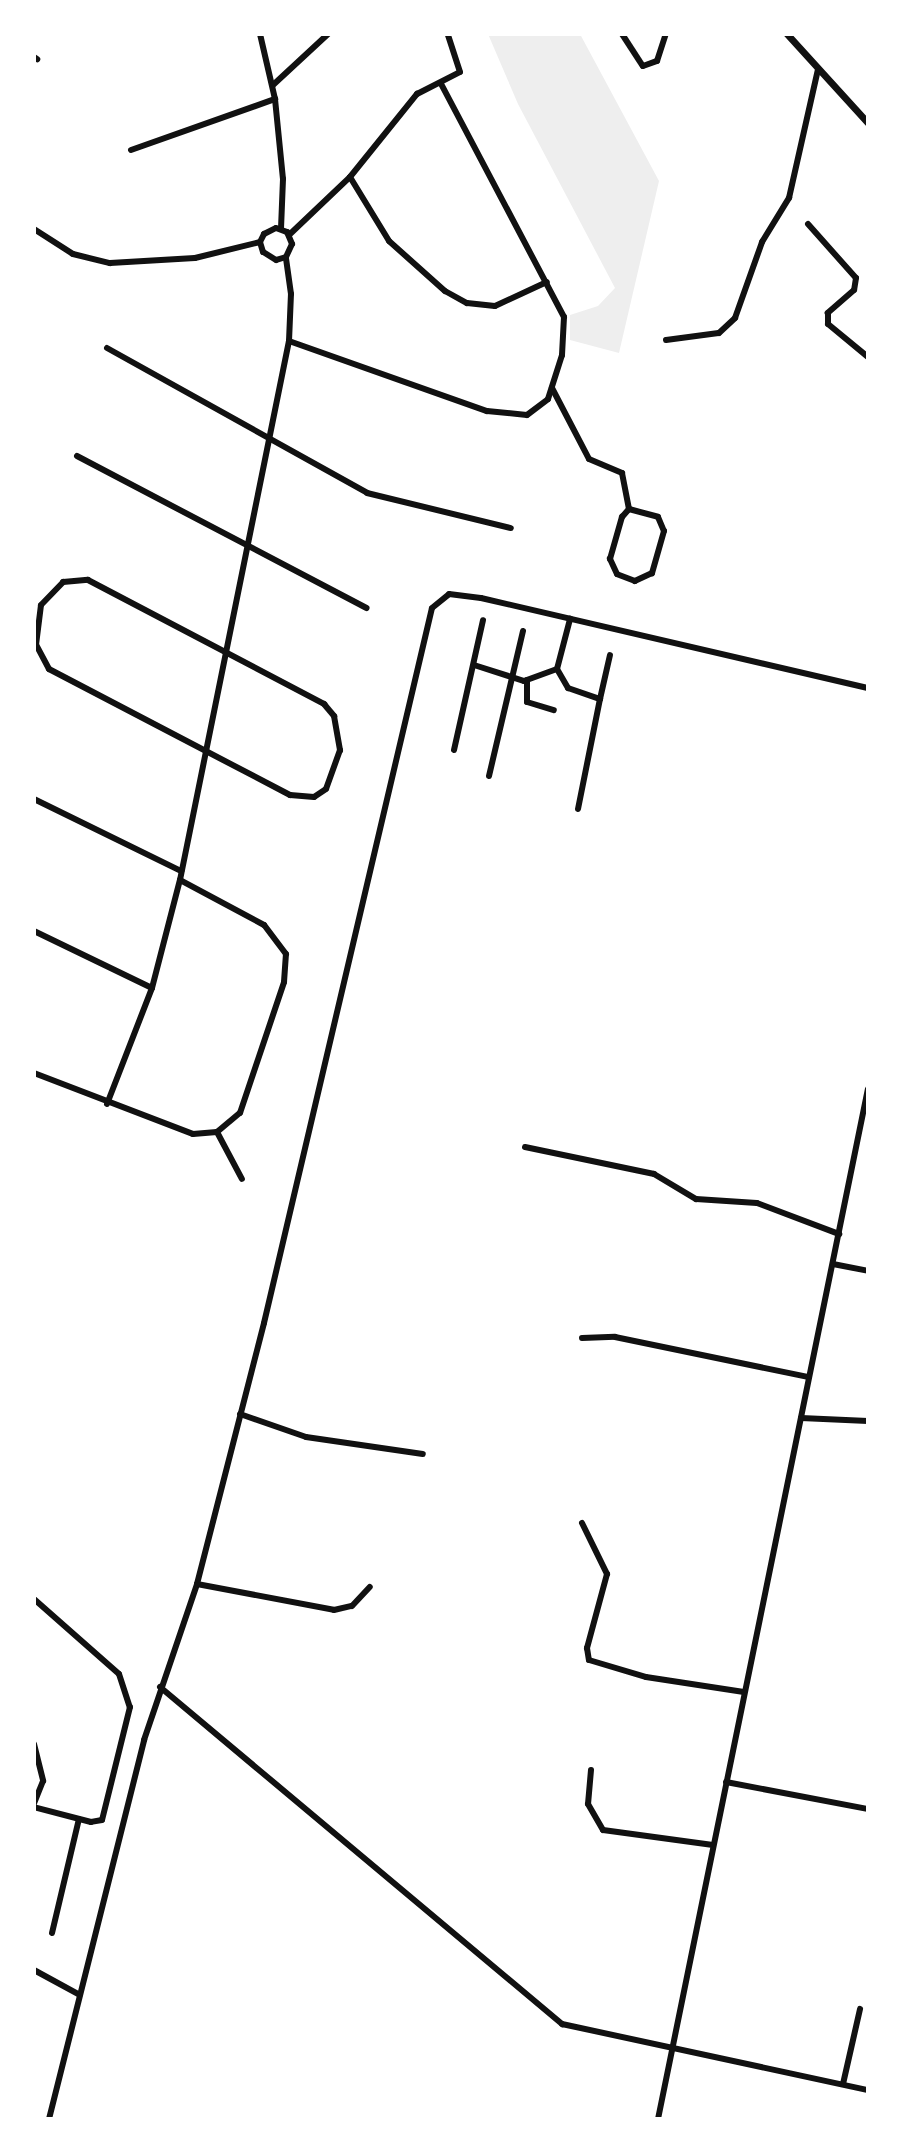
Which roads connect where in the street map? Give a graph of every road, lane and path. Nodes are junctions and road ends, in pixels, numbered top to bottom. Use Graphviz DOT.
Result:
graph roads {
  1 [pos="260,34"];
  2 [pos="328,34"];
  3 [pos="448,34"];
  4 [pos="622,34"];
  5 [pos="666,34"];
  6 [pos="787,34"];
  7 [pos="818,69"];
  8 [pos="441,84"];
  9 [pos="273,85"];
  10 [pos="275,99"];
  11 [pos="868,123"];
  12 [pos="131,150"];
  13 [pos="350,177"];
  14 [pos="808,224"];
  15 [pos="34,229"];
  16 [pos="281,229"];
  17 [pos="289,235"];
  18 [pos="260,242"];
  19 [pos="286,257"];
  20 [pos="547,282"];
  21 [pos="666,340"];
  22 [pos="289,341"];
  23 [pos="107,348"];
  24 [pos="868,357"];
  25 [pos="552,388"];
  26 [pos="267,437"];
  27 [pos="77,456"];
  28 [pos="629,509"];
  29 [pos="511,528"];
  30 [pos="245,544"];
  31 [pos="367,608"];
  32 [pos="570,619"];
  33 [pos="483,620"];
  34 [pos="523,631"];
  35 [pos="224,652"];
  36 [pos="610,655"];
  37 [pos="474,665"];
  38 [pos="557,669"];
  39 [pos="513,677"];
  40 [pos="527,680"];
  41 [pos="868,688"];
  42 [pos="600,699"];
  43 [pos="554,710"];
  44 [pos="205,748"];
  45 [pos="454,750"];
  46 [pos="489,776"];
  47 [pos="34,799"];
  48 [pos="578,809"];
  49 [pos="181,871"];
  50 [pos="180,880"];
  51 [pos="34,931"];
  52 [pos="152,988"];
  53 [pos="34,1073"];
  54 [pos="868,1089"];
  55 [pos="107,1104"];
  56 [pos="217,1132"];
  57 [pos="525,1147"];
  58 [pos="242,1179"];
  59 [pos="839,1234"];
  60 [pos="833,1264"];
  61 [pos="868,1271"];
  62 [pos="582,1338"];
  63 [pos="809,1377"];
  64 [pos="240,1414"];
  65 [pos="801,1418"];
  66 [pos="868,1421"];
  67 [pos="423,1454"];
  68 [pos="582,1523"];
  69 [pos="197,1584"];
  70 [pos="370,1587"];
  71 [pos="34,1599"];
  72 [pos="160,1687"];
  73 [pos="744,1692"];
  74 [pos="34,1744"];
  75 [pos="591,1770"];
  76 [pos="726,1782"];
  77 [pos="34,1805"];
  78 [pos="868,1809"];
  79 [pos="79,1819"];
  80 [pos="713,1845"];
  81 [pos="52,1933"];
  82 [pos="34,1970"];
  83 [pos="80,1995"];
  84 [pos="860,2009"];
  85 [pos="671,2050"];
  86 [pos="843,2084"];
  87 [pos="868,2090"];
  88 [pos="49,2119"];
  89 [pos="658,2119"];
  1 -- 9 [label="street"];
  2 -- 9 [label="street"];
  3 -- 8 [label="street"];
  4 -- 5 [label="street"];
  6 -- 7 [label="street"];
  7 -- 11 [label="street"];
  7 -- 21 [label="street"];
  8 -- 13 [label="street"];
  8 -- 20 [label="street"];
  9 -- 10 [label="street"];
  10 -- 12 [label="street"];
  10 -- 16 [label="street"];
  13 -- 17 [label="street"];
  13 -- 20 [label="street"];
  14 -- 24 [label="street"];
  15 -- 18 [label="street"];
  16 -- 17 [label="street"];
  16 -- 18 [label="street"];
  17 -- 19 [label="street"];
  18 -- 19 [label="street"];
  19 -- 22 [label="street"];
  20 -- 25 [label="street"];
  22 -- 25 [label="street"];
  22 -- 26 [label="street"];
  23 -- 26 [label="street"];
  25 -- 28 [label="street"];
  26 -- 29 [label="street"];
  26 -- 30 [label="street"];
  27 -- 30 [label="street"];
  28 -- 28 [label="street"];
  30 -- 31 [label="street"];
  30 -- 35 [label="street"];
  32 -- 38 [label="street"];
  32 -- 41 [label="street"];
  32 -- 64 [label="street"];
  33 -- 37 [label="street"];
  34 -- 39 [label="street"];
  35 -- 44 [label="street"];
  35 -- 44 [label="street"];
  35 -- 44 [label="street"];
  36 -- 42 [label="street"];
  37 -- 39 [label="street"];
  37 -- 45 [label="street"];
  38 -- 40 [label="street"];
  38 -- 42 [label="street"];
  39 -- 40 [label="street"];
  39 -- 46 [label="street"];
  40 -- 43 [label="street"];
  42 -- 48 [label="street"];
  44 -- 49 [label="street"];
  47 -- 49 [label="street"];
  49 -- 50 [label="street"];
  50 -- 52 [label="street"];
  50 -- 56 [label="street"];
  51 -- 52 [label="street"];
  52 -- 55 [label="street"];
  53 -- 55 [label="street"];
  54 -- 59 [label="street"];
  55 -- 56 [label="street"];
  56 -- 58 [label="street"];
  57 -- 59 [label="street"];
  59 -- 60 [label="street"];
  60 -- 61 [label="street"];
  60 -- 63 [label="street"];
  62 -- 63 [label="street"];
  63 -- 65 [label="street"];
  64 -- 67 [label="street"];
  64 -- 69 [label="street"];
  65 -- 66 [label="street"];
  65 -- 73 [label="street"];
  68 -- 73 [label="street"];
  69 -- 70 [label="street"];
  69 -- 72 [label="street"];
  71 -- 79 [label="street"];
  72 -- 83 [label="street"];
  72 -- 85 [label="street"];
  73 -- 76 [label="street"];
  74 -- 77 [label="street"];
  75 -- 80 [label="street"];
  76 -- 78 [label="street"];
  76 -- 80 [label="street"];
  77 -- 79 [label="street"];
  79 -- 81 [label="street"];
  80 -- 85 [label="street"];
  82 -- 83 [label="street"];
  83 -- 88 [label="street"];
  84 -- 86 [label="street"];
  85 -- 86 [label="street"];
  85 -- 89 [label="street"];
  86 -- 87 [label="street"];
}
